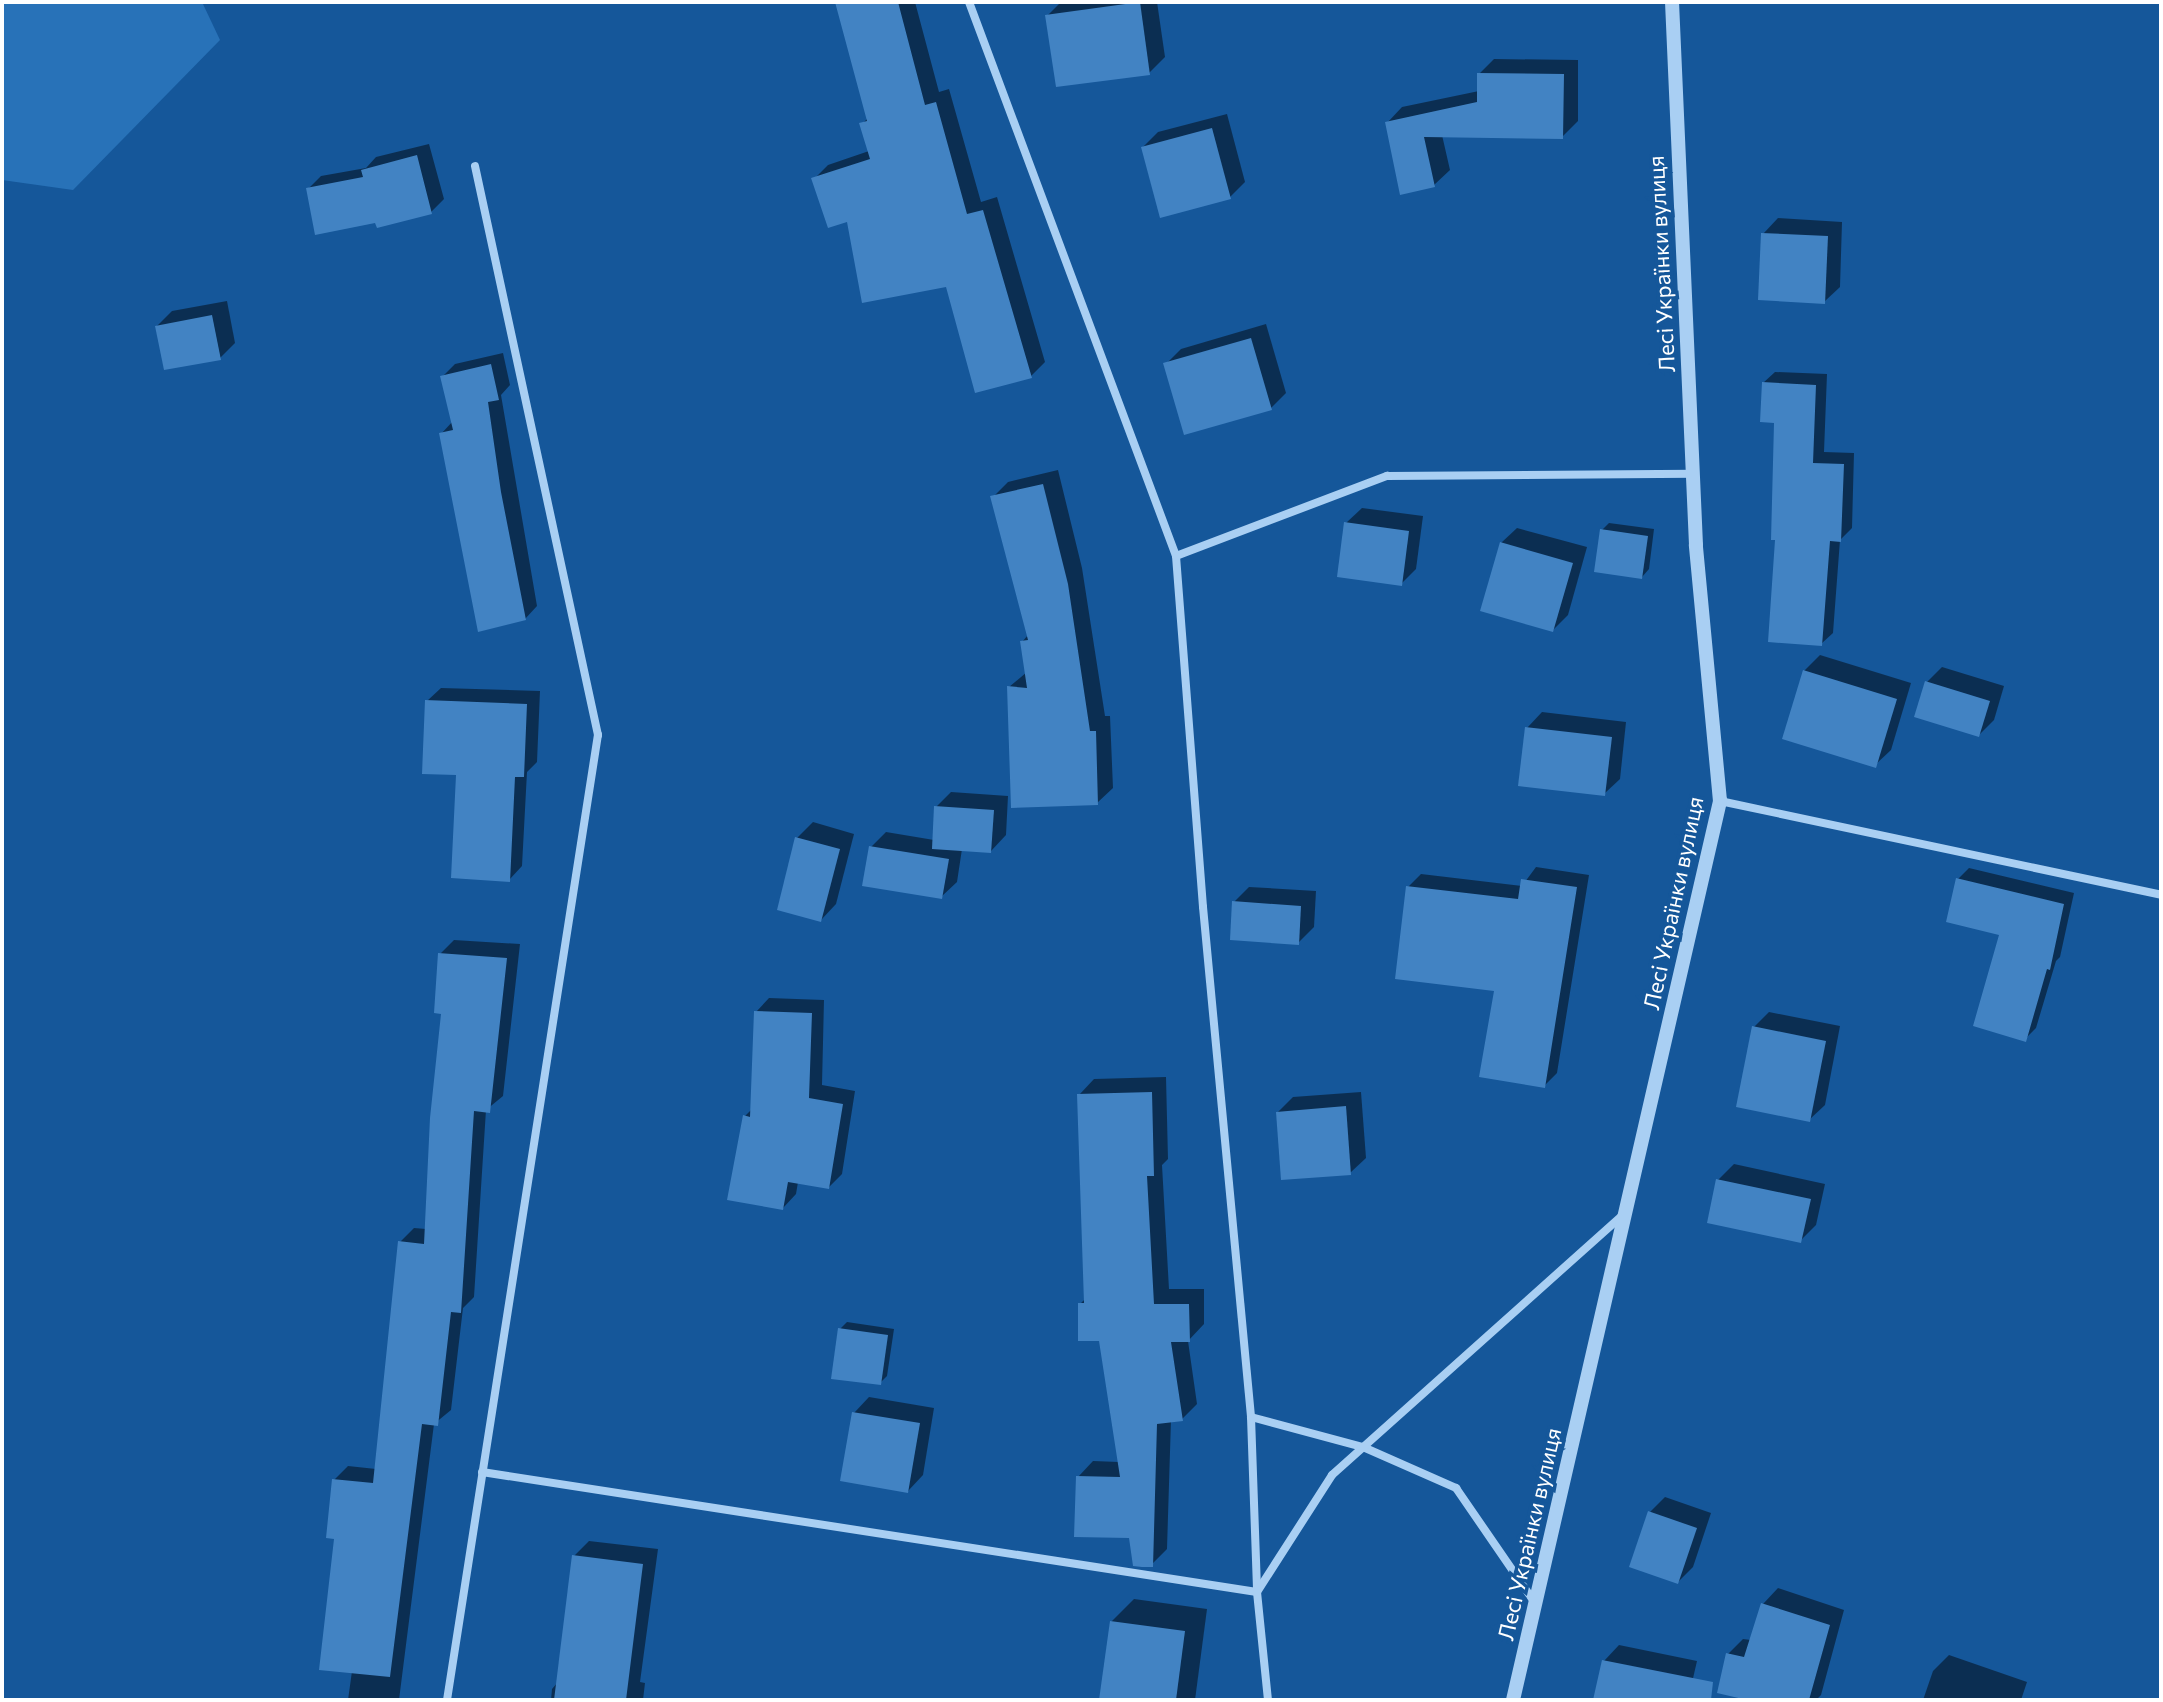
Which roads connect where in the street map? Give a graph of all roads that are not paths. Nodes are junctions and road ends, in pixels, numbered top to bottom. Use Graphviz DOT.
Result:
graph roads {
  1 [pos="969,2"];
  2 [pos="1672,2"];
  3 [pos="475,166"];
  4 [pos="1693,474"];
  5 [pos="1176,556"];
  6 [pos="1720,801"];
  7 [pos="2161,895"];
  8 [pos="1627,1211"];
  9 [pos="1251,1417"];
  10 [pos="1363,1447"];
  11 [pos="482,1472"];
  12 [pos="1257,1592"];
  13 [pos="1536,1604"];
  14 [pos="447,1700"];
  15 [pos="1268,1700"];
  16 [pos="1513,1700"];
  1 -- 5 [label="street"];
  2 -- 4 [label="street, Лесі Українки вулиця"];
  3 -- 11 [label="street"];
  4 -- 5 [label="street"];
  4 -- 6 [label="street, Лесі Українки вулиця"];
  5 -- 9 [label="street"];
  6 -- 7 [label="street"];
  6 -- 8 [label="street, Лесі Українки вулиця"];
  8 -- 10 [label="street"];
  8 -- 13 [label="street, Лесі Українки вулиця"];
  9 -- 10 [label="street"];
  9 -- 12 [label="street"];
  10 -- 12 [label="street"];
  10 -- 13 [label="street"];
  11 -- 12 [label="street"];
  11 -- 14 [label="street"];
  12 -- 15 [label="street"];
  13 -- 16 [label="street, Лесі Українки вулиця"];
}
